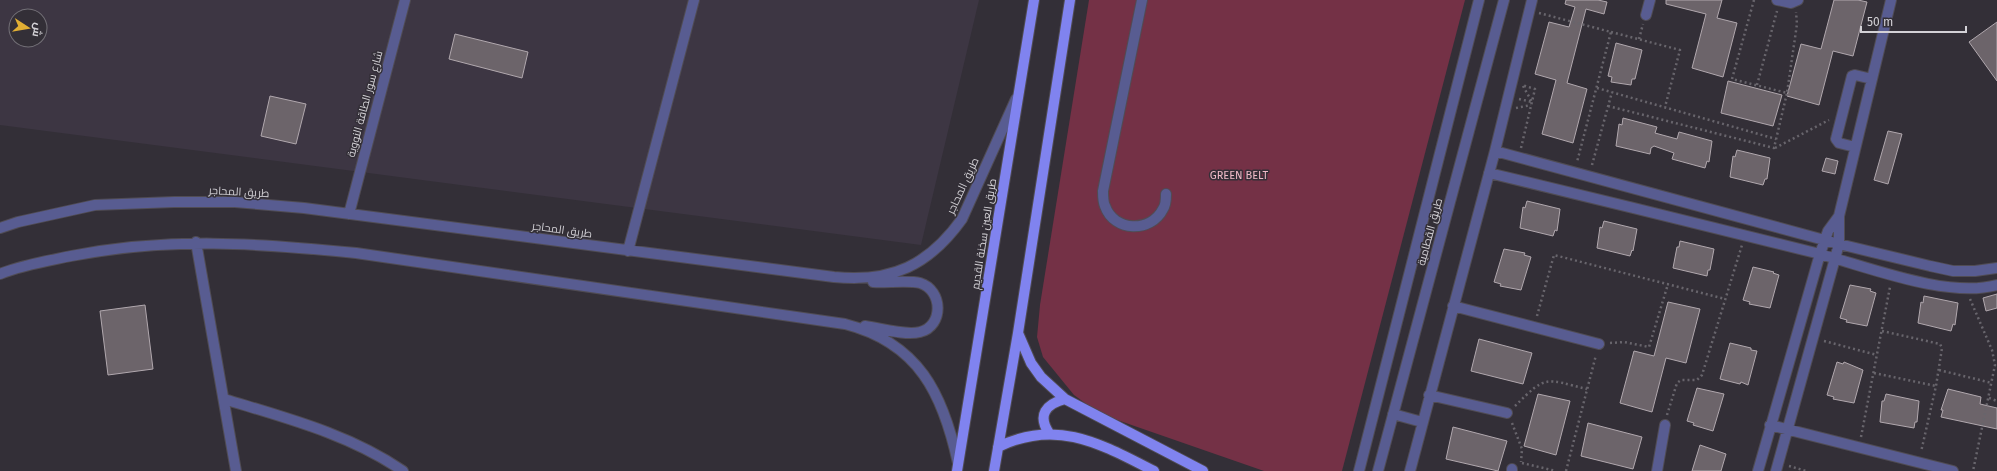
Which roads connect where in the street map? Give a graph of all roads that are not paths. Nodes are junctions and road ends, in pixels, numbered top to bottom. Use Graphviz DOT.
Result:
graph roads {
  1 [pos="404,0"];
  2 [pos="694,0"];
  3 [pos="1034,0"];
  4 [pos="1070,0"];
  5 [pos="1142,0"];
  6 [pos="1479,0"];
  7 [pos="1504,0"];
  8 [pos="1532,0"];
  9 [pos="1650,0"];
  10 [pos="1779,0"];
  11 [pos="1891,0"];
  12 [pos="1796,1"];
  13 [pos="1646,15"];
  14 [pos="1872,79"];
  15 [pos="1019,91"];
  16 [pos="1855,147"];
  17 [pos="1495,151"];
  18 [pos="1489,173"];
  19 [pos="1166,194"];
  20 [pos="349,214"];
  21 [pos="1839,216"];
  22 [pos="0,228"];
  23 [pos="1824,240"];
  24 [pos="196,242"];
  25 [pos="1839,244"];
  26 [pos="628,251"];
  27 [pos="1820,254"];
  28 [pos="1835,258"];
  29 [pos="1997,268"];
  30 [pos="0,274"];
  31 [pos="856,279"];
  32 [pos="1997,284"];
  33 [pos="1453,306"];
  34 [pos="845,324"];
  35 [pos="1018,333"];
  36 [pos="1599,344"];
  37 [pos="1429,395"];
  38 [pos="224,399"];
  39 [pos="1065,399"];
  40 [pos="1507,413"];
  41 [pos="1393,414"];
  42 [pos="1422,422"];
  43 [pos="1665,425"];
  44 [pos="1770,425"];
  45 [pos="1787,430"];
  46 [pos="1049,433"];
  47 [pos="998,447"];
  48 [pos="958,467"];
  49 [pos="1777,467"];
  50 [pos="1940,469"];
  51 [pos="236,471"];
  52 [pos="403,471"];
  53 [pos="994,471"];
  54 [pos="1154,471"];
  55 [pos="1203,471"];
  56 [pos="1359,471"];
  57 [pos="1378,471"];
  58 [pos="1410,471"];
  59 [pos="1657,471"];
  60 [pos="1758,471"];
  61 [pos="1952,471"];
  1 -- 20 [label="street, شارع سور الطاقة النووية"];
  2 -- 26 [label="street"];
  3 -- 15 [label="main road, طريق العين سخنة القديم"];
  4 -- 35 [label="main road"];
  5 -- 19 [label="street"];
  6 -- 56 [label="street, طريق القطامية"];
  7 -- 41 [label="street, طريق القطامية"];
  8 -- 17 [label="street"];
  9 -- 13 [label="street"];
  10 -- 12 [label="street"];
  11 -- 14 [label="street"];
  14 -- 16 [label="street"];
  14 -- 16 [label="street"];
  15 -- 31 [label="street, طريق المحاجر"];
  15 -- 48 [label="main road, طريق العين سخنة القديم"];
  16 -- 21 [label="street"];
  17 -- 18 [label="street"];
  17 -- 23 [label="street"];
  18 -- 27 [label="street"];
  18 -- 33 [label="street"];
  20 -- 22 [label="street, طريق المحاجر"];
  20 -- 26 [label="street, طريق المحاجر"];
  21 -- 23 [label="street"];
  21 -- 25 [label="street"];
  23 -- 25 [label="street"];
  23 -- 27 [label="street"];
  24 -- 30 [label="street"];
  24 -- 34 [label="street"];
  24 -- 38 [label="street"];
  25 -- 28 [label="street"];
  25 -- 29 [label="street"];
  26 -- 31 [label="street, طريق المحاجر"];
  27 -- 28 [label="street"];
  27 -- 44 [label="street"];
  28 -- 32 [label="street"];
  28 -- 45 [label="street"];
  31 -- 34 [label="street"];
  33 -- 36 [label="street"];
  33 -- 37 [label="street"];
  34 -- 48 [label="street"];
  35 -- 39 [label="main road"];
  35 -- 47 [label="main road"];
  37 -- 40 [label="street"];
  37 -- 42 [label="street"];
  38 -- 51 [label="street"];
  38 -- 52 [label="street"];
  39 -- 46 [label="main road"];
  39 -- 55 [label="main road"];
  41 -- 42 [label="street"];
  41 -- 57 [label="street, طريق القطامية"];
  42 -- 58 [label="street"];
  43 -- 59 [label="street"];
  44 -- 45 [label="street"];
  44 -- 60 [label="street"];
  45 -- 49 [label="street"];
  45 -- 50 [label="street"];
  46 -- 47 [label="main road"];
  46 -- 54 [label="main road"];
  47 -- 53 [label="main road"];
  50 -- 61 [label="street"];
}
